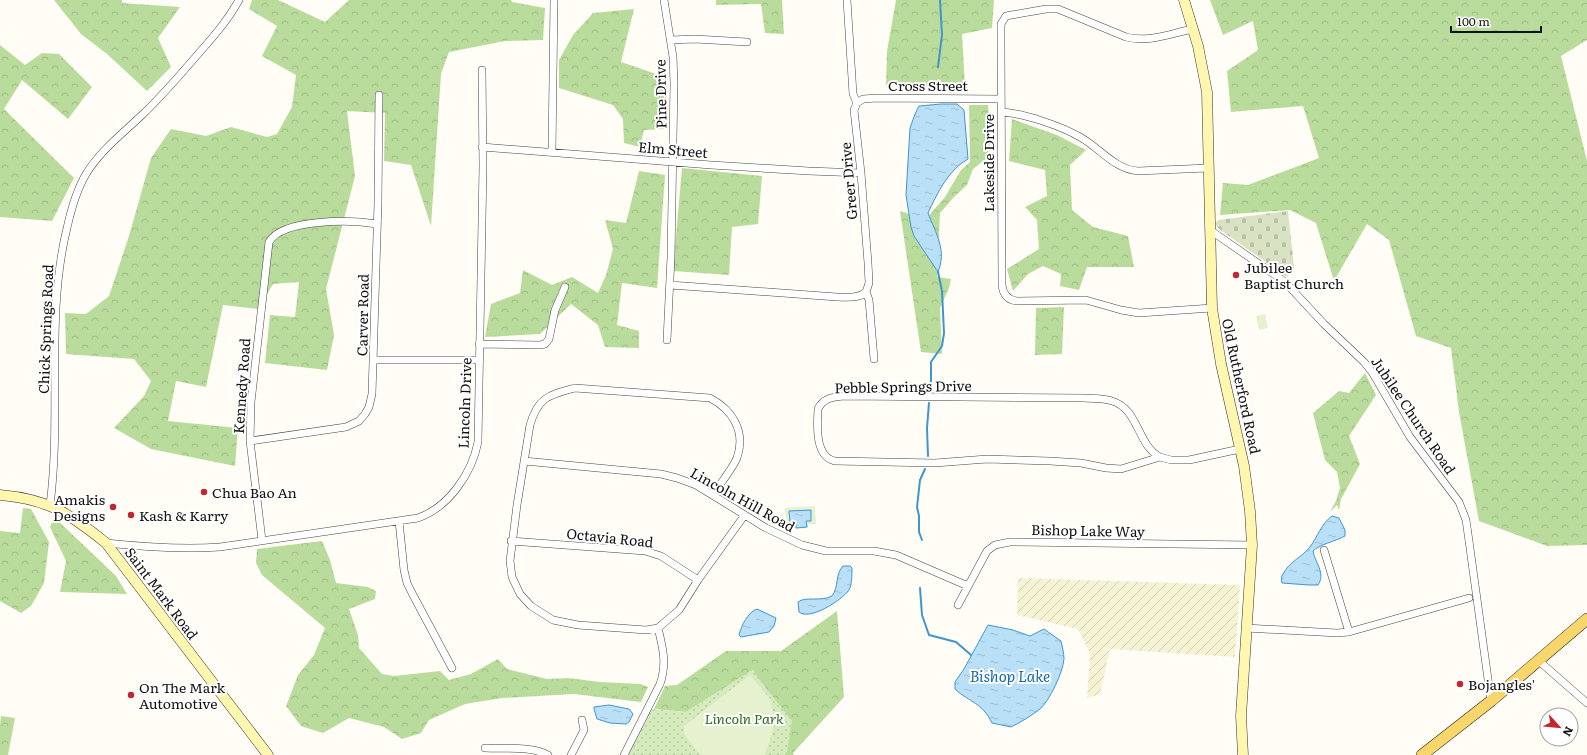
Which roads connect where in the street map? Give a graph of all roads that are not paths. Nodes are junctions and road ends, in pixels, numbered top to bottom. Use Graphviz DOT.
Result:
graph roads {
  1 [pos="239,0"];
  2 [pos="554,0"];
  3 [pos="664,0"];
  4 [pos="847,0"];
  5 [pos="1184,0"];
  6 [pos="1193,29"];
  7 [pos="670,40"];
  8 [pos="747,42"];
  9 [pos="482,70"];
  10 [pos="379,95"];
  11 [pos="1000,99"];
  12 [pos="857,103"];
  13 [pos="1001,112"];
  14 [pos="482,146"];
  15 [pos="552,152"];
  16 [pos="673,161"];
  17 [pos="1208,168"];
  18 [pos="861,173"];
  19 [pos="377,224"];
  20 [pos="1210,230"];
  21 [pos="670,285"];
  22 [pos="565,287"];
  23 [pos="866,292"];
  24 [pos="1212,308"];
  25 [pos="667,340"];
  26 [pos="479,344"];
  27 [pos="874,359"];
  28 [pos="374,360"];
  29 [pos="479,360"];
  30 [pos="250,442"];
  31 [pos="1240,449"];
  32 [pos="1160,457"];
  33 [pos="524,461"];
  34 [pos="0,495"];
  35 [pos="713,495"];
  36 [pos="50,505"];
  37 [pos="744,516"];
  38 [pos="398,521"];
  39 [pos="262,540"];
  40 [pos="511,541"];
  41 [pos="106,542"];
  42 [pos="1252,545"];
  43 [pos="1324,550"];
  44 [pos="698,580"];
  45 [pos="968,586"];
  46 [pos="1469,598"];
  47 [pos="958,605"];
  48 [pos="1587,619"];
  49 [pos="658,628"];
  50 [pos="1246,628"];
  51 [pos="1349,632"];
  52 [pos="1539,661"];
  53 [pos="452,668"];
  54 [pos="1492,701"];
  55 [pos="1587,703"];
  56 [pos="582,720"];
  57 [pos="485,748"];
  58 [pos="268,755"];
  59 [pos="548,755"];
  60 [pos="571,755"];
  61 [pos="624,755"];
  62 [pos="1243,755"];
  63 [pos="1422,755"];
  1 -- 36 [label="street, Chick Springs Road"];
  2 -- 15 [label="street"];
  3 -- 7 [label="street, Pine Drive"];
  4 -- 12 [label="street, Greer Drive"];
  5 -- 6 [label="street, Old Rutherford Road"];
  6 -- 11 [label="street, Lakeside Drive"];
  6 -- 17 [label="street, Old Rutherford Road"];
  7 -- 8 [label="street"];
  7 -- 16 [label="street, Pine Drive"];
  9 -- 14 [label="street, Lincoln Drive"];
  10 -- 19 [label="street, Carver Road"];
  11 -- 12 [label="street, Cross Street"];
  11 -- 13 [label="street, Lakeside Drive"];
  12 -- 18 [label="street, Greer Drive"];
  13 -- 17 [label="street"];
  13 -- 24 [label="street, Lakeside Drive"];
  14 -- 15 [label="street, Elm Street"];
  14 -- 26 [label="street, Lincoln Drive"];
  15 -- 16 [label="street, Elm Street"];
  16 -- 18 [label="street, Elm Street"];
  16 -- 21 [label="street, Pine Drive"];
  17 -- 20 [label="street, Old Rutherford Road"];
  18 -- 23 [label="street, Greer Drive"];
  19 -- 28 [label="street, Carver Road"];
  19 -- 30 [label="street, Kennedy Road"];
  20 -- 24 [label="street, Old Rutherford Road"];
  20 -- 54 [label="street, Jubilee Church Road"];
  21 -- 23 [label="street"];
  21 -- 25 [label="street, Pine Drive"];
  22 -- 26 [label="street"];
  23 -- 27 [label="street, Greer Drive"];
  24 -- 31 [label="street, Old Rutherford Road"];
  26 -- 29 [label="street, Lincoln Drive"];
  28 -- 29 [label="street"];
  28 -- 30 [label="street, Carver Road"];
  29 -- 38 [label="street, Lincoln Drive"];
  30 -- 39 [label="street, Kennedy Road"];
  31 -- 32 [label="street, Pebble Springs Drive"];
  31 -- 42 [label="street, Old Rutherford Road"];
  32 -- 32 [label="street, Pebble Springs Drive"];
  33 -- 35 [label="street, Lincoln Hill Road"];
  33 -- 35 [label="street"];
  33 -- 40 [label="street"];
  34 -- 36 [label="street, Saint Mark Road"];
  35 -- 37 [label="street, Lincoln Hill Road"];
  36 -- 41 [label="street, Saint Mark Road"];
  37 -- 44 [label="street"];
  37 -- 45 [label="street, Lincoln Hill Road"];
  38 -- 39 [label="street, Lincoln Drive"];
  38 -- 53 [label="street"];
  39 -- 41 [label="street, Lincoln Drive"];
  40 -- 44 [label="street, Octavia Road"];
  40 -- 49 [label="street"];
  41 -- 58 [label="street, Saint Mark Road"];
  42 -- 45 [label="street, Bishop Lake Way"];
  42 -- 50 [label="street, Old Rutherford Road"];
  43 -- 51 [label="street"];
  44 -- 49 [label="street"];
  45 -- 47 [label="street, Bishop Lake Way"];
  46 -- 51 [label="street"];
  48 -- 52 [label="main road"];
  49 -- 61 [label="street"];
  50 -- 51 [label="street"];
  50 -- 62 [label="street, Old Rutherford Road"];
  52 -- 54 [label="main road"];
  52 -- 55 [label="street"];
  54 -- 63 [label="main road"];
  56 -- 60 [label="street"];
  57 -- 59 [label="street"];
}
